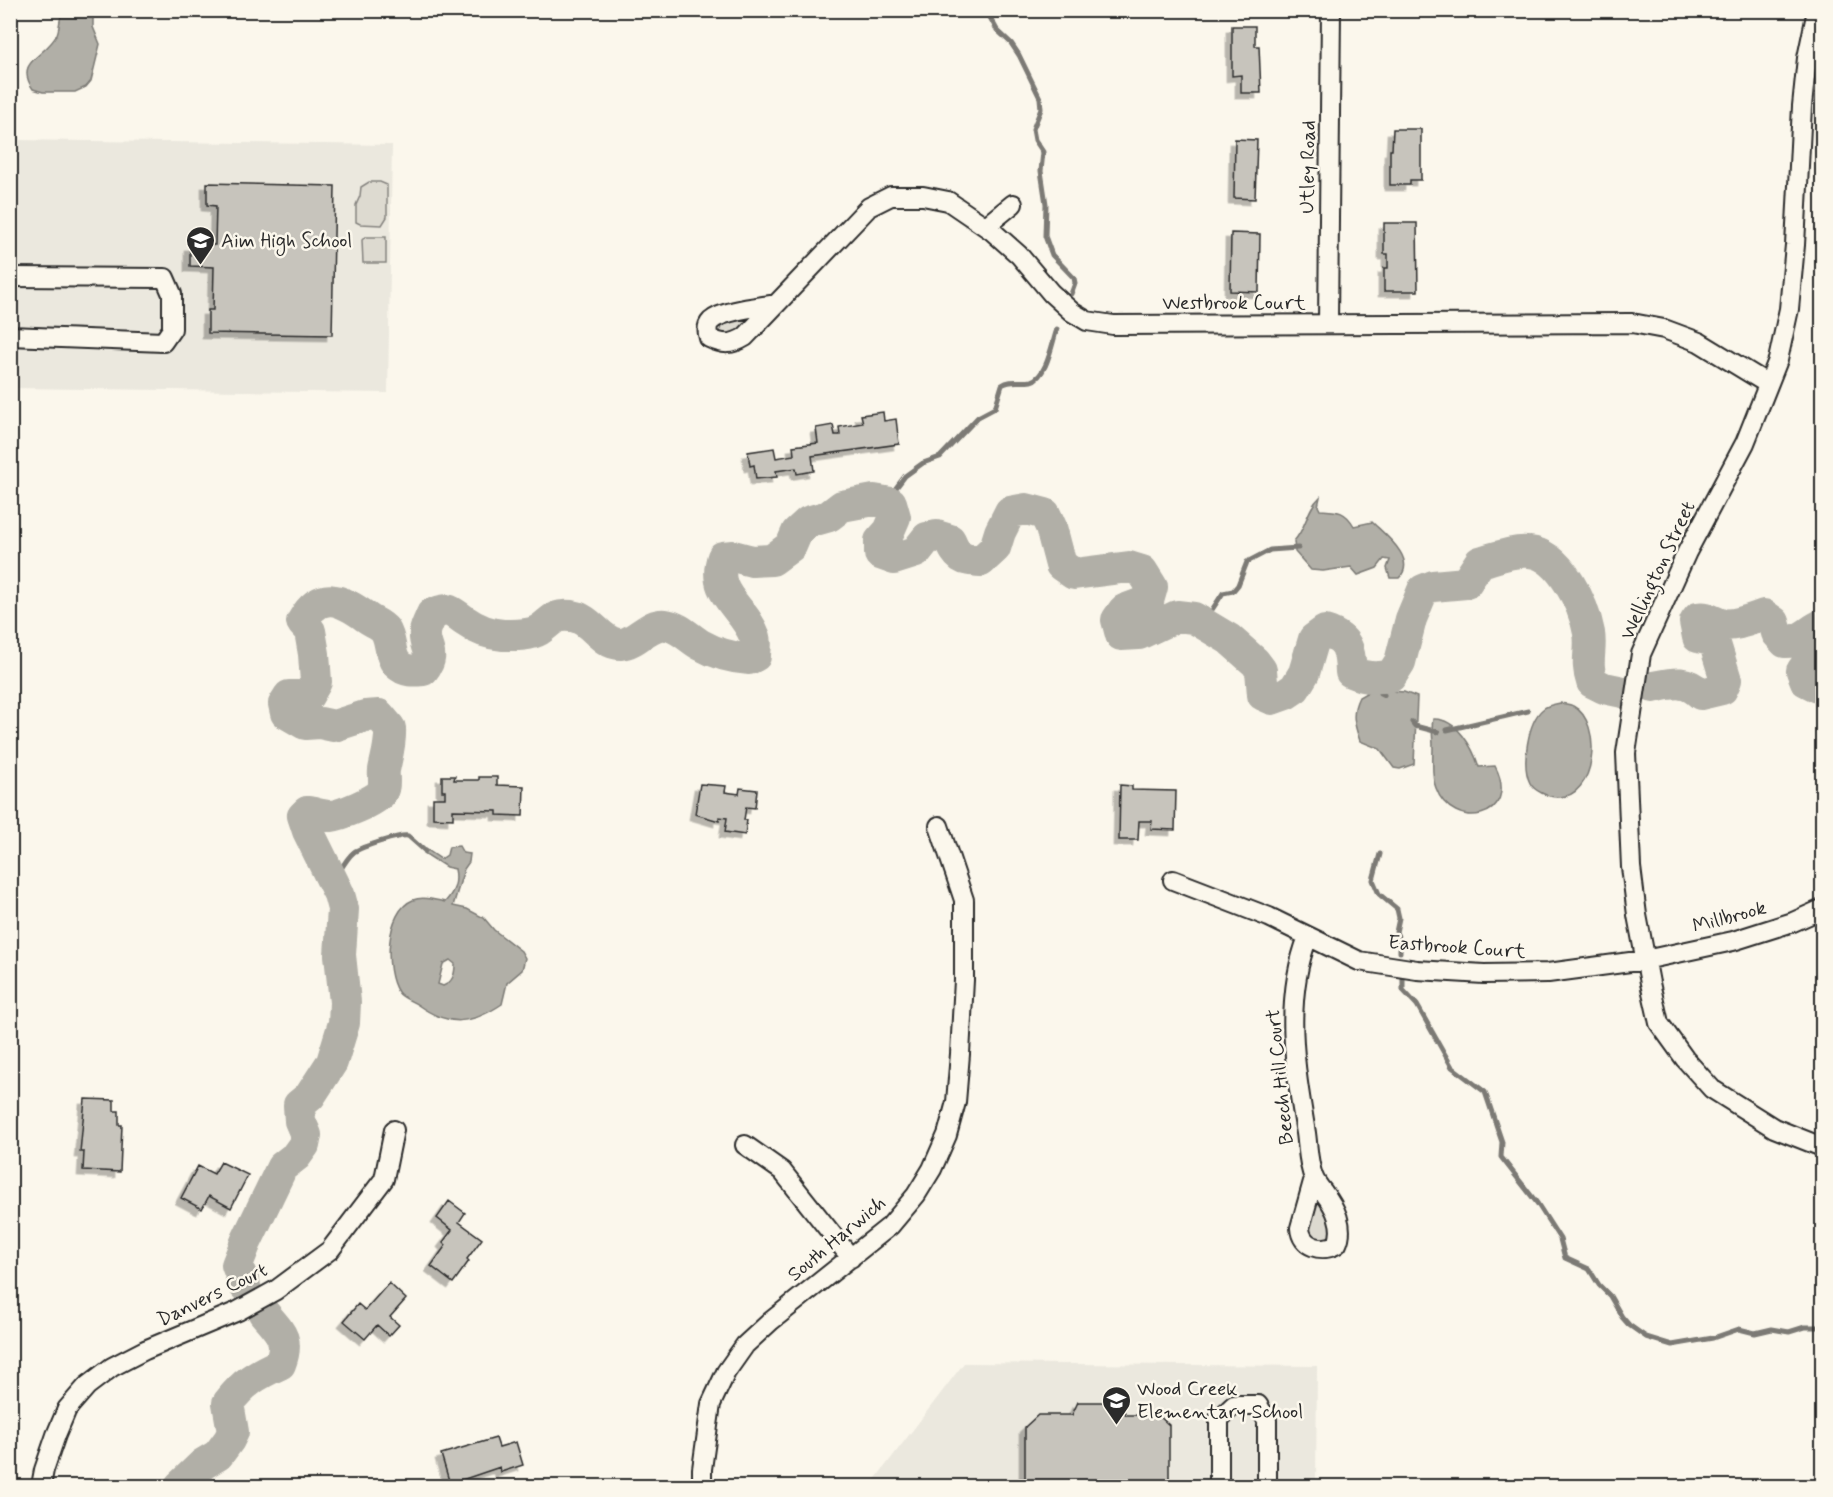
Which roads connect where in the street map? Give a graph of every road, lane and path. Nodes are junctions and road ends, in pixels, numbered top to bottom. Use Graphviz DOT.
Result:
graph roads {
  1 [pos="1331,10"];
  2 [pos="1817,10"];
  3 [pos="1012,204"];
  4 [pos="986,226"];
  5 [pos="10,277"];
  6 [pos="776,304"];
  7 [pos="1328,324"];
  8 [pos="10,336"];
  9 [pos="1768,384"];
  10 [pos="939,826"];
  11 [pos="1173,880"];
  12 [pos="1822,909"];
  13 [pos="1308,937"];
  14 [pos="1645,960"];
  15 [pos="394,1130"];
  16 [pos="745,1145"];
  17 [pos="1822,1147"];
  18 [pos="1314,1178"];
  19 [pos="851,1258"];
  20 [pos="41,1486"];
  21 [pos="702,1486"];
  22 [pos="1219,1486"];
  23 [pos="1267,1486"];
  1 -- 7 [label="street, Utley Road"];
  2 -- 9 [label="street, Wellington Street"];
  3 -- 4 [label="street"];
  4 -- 6 [label="street, Westbrook Court"];
  4 -- 7 [label="street, Westbrook Court"];
  5 -- 8 [label="street"];
  7 -- 9 [label="street, Westbrook Court"];
  9 -- 14 [label="street, Wellington Street"];
  10 -- 19 [label="street, South Harwich"];
  11 -- 13 [label="street, Eastbrook Court"];
  12 -- 14 [label="street, Millbrook"];
  13 -- 14 [label="street, Eastbrook Court"];
  13 -- 18 [label="street, Beech Hill Court"];
  14 -- 17 [label="street, Wellington Street"];
  15 -- 20 [label="street, Danvers Court"];
  16 -- 19 [label="street"];
  19 -- 21 [label="street, South Harwich"];
  22 -- 23 [label="street"];
}
